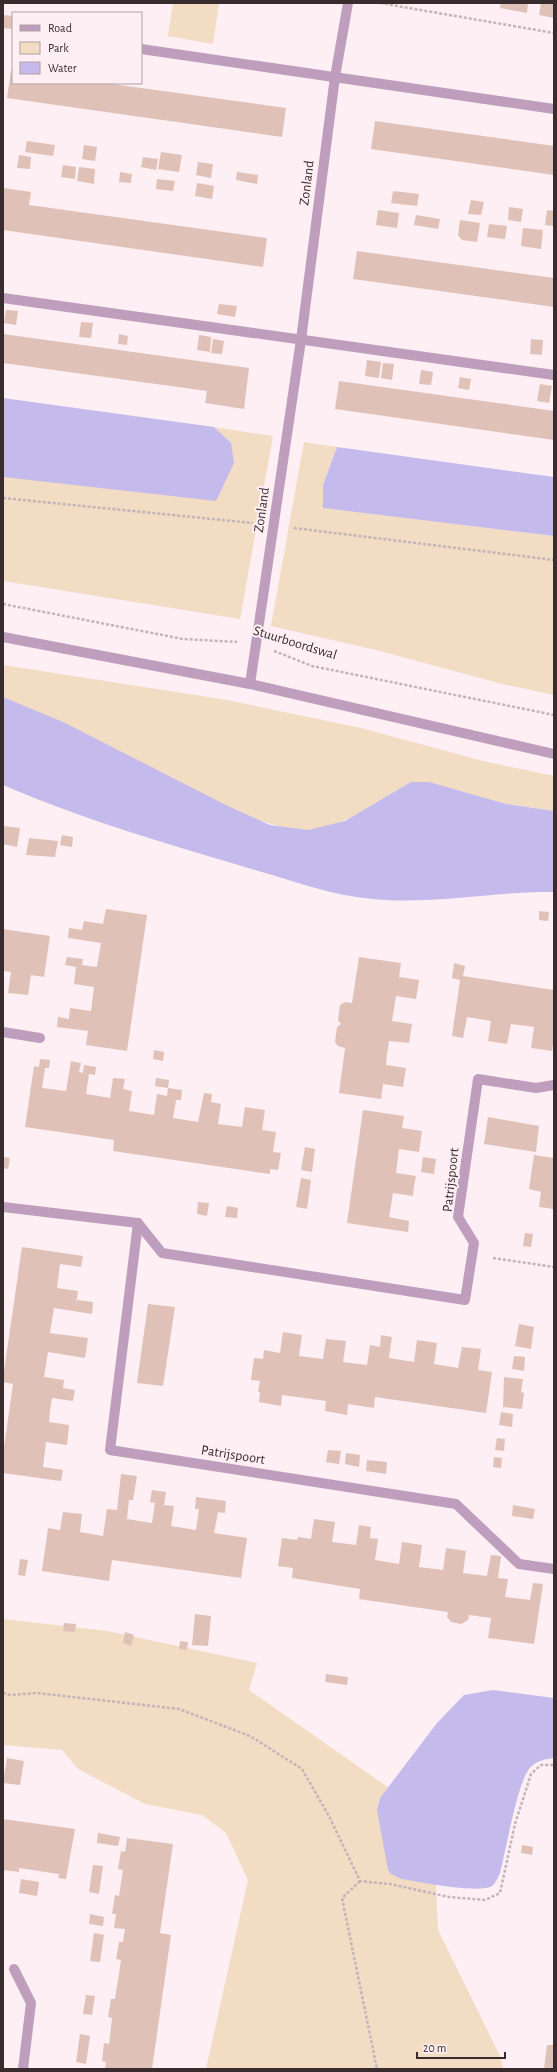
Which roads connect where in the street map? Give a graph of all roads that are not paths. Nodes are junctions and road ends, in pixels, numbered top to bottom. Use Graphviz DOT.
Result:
graph roads {
  1 [pos="348,3"];
  2 [pos="142,49"];
  3 [pos="335,77"];
  4 [pos="554,109"];
  5 [pos="3,298"];
  6 [pos="301,340"];
  7 [pos="554,375"];
  8 [pos="3,637"];
  9 [pos="250,684"];
  10 [pos="554,754"];
  11 [pos="3,1032"];
  12 [pos="40,1038"];
  13 [pos="554,1084"];
  14 [pos="3,1207"];
  15 [pos="138,1223"];
  16 [pos="554,1569"];
  17 [pos="14,1969"];
  18 [pos="22,2069"];
  1 -- 3 [label="street, Zonland"];
  2 -- 3 [label="street"];
  3 -- 4 [label="street"];
  3 -- 6 [label="street, Zonland"];
  5 -- 6 [label="street"];
  6 -- 7 [label="street"];
  6 -- 9 [label="street, Zonland"];
  8 -- 9 [label="street"];
  9 -- 10 [label="street"];
  11 -- 12 [label="street"];
  13 -- 15 [label="street, Patrijspoort"];
  14 -- 15 [label="street"];
  15 -- 16 [label="street, Patrijspoort"];
  17 -- 18 [label="street"];
}
